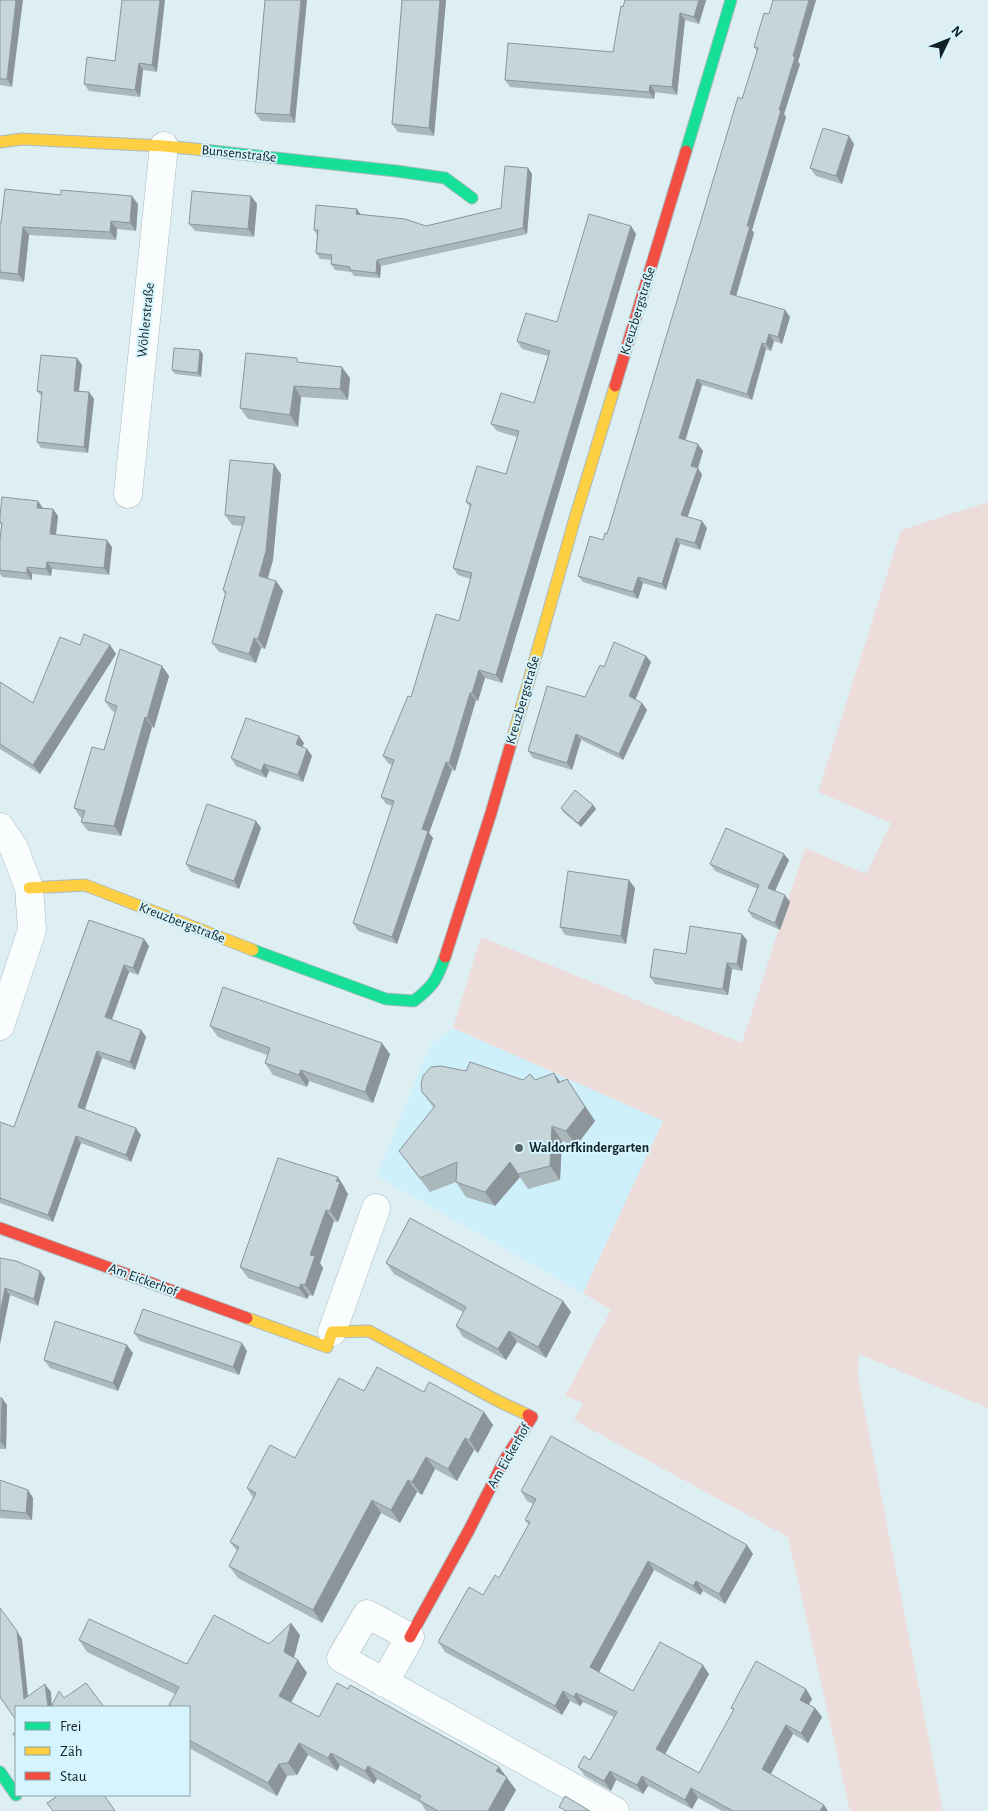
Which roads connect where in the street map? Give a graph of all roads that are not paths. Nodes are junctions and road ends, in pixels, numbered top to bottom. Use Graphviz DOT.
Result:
graph roads {
  1 [pos="732,0"];
  2 [pos="0,142"];
  3 [pos="164,146"];
  4 [pos="472,198"];
  5 [pos="128,494"];
  6 [pos="0,827"];
  7 [pos="29,888"];
  8 [pos="0,1026"];
  9 [pos="376,1208"];
  10 [pos="0,1228"];
  11 [pos="332,1332"];
  12 [pos="410,1637"];
  13 [pos="384,1683"];
  14 [pos="0,1772"];
  15 [pos="15,1793"];
  16 [pos="615,1811"];
  1 -- 7 [label="street, Kreuzbergstraße"];
  2 -- 3 [label="street, Bunsenstraße"];
  3 -- 4 [label="street, Bunsenstraße"];
  3 -- 5 [label="street, Wöhlerstraße"];
  6 -- 7 [label="street"];
  7 -- 8 [label="street"];
  9 -- 11 [label="street, Am Eickerhof"];
  10 -- 11 [label="street, Am Eickerhof"];
  11 -- 12 [label="street, Am Eickerhof"];
  12 -- 13 [label="street, Am Eickerhof"];
  12 -- 13 [label="street"];
  13 -- 16 [label="street"];
  14 -- 15 [label="street"];
}
